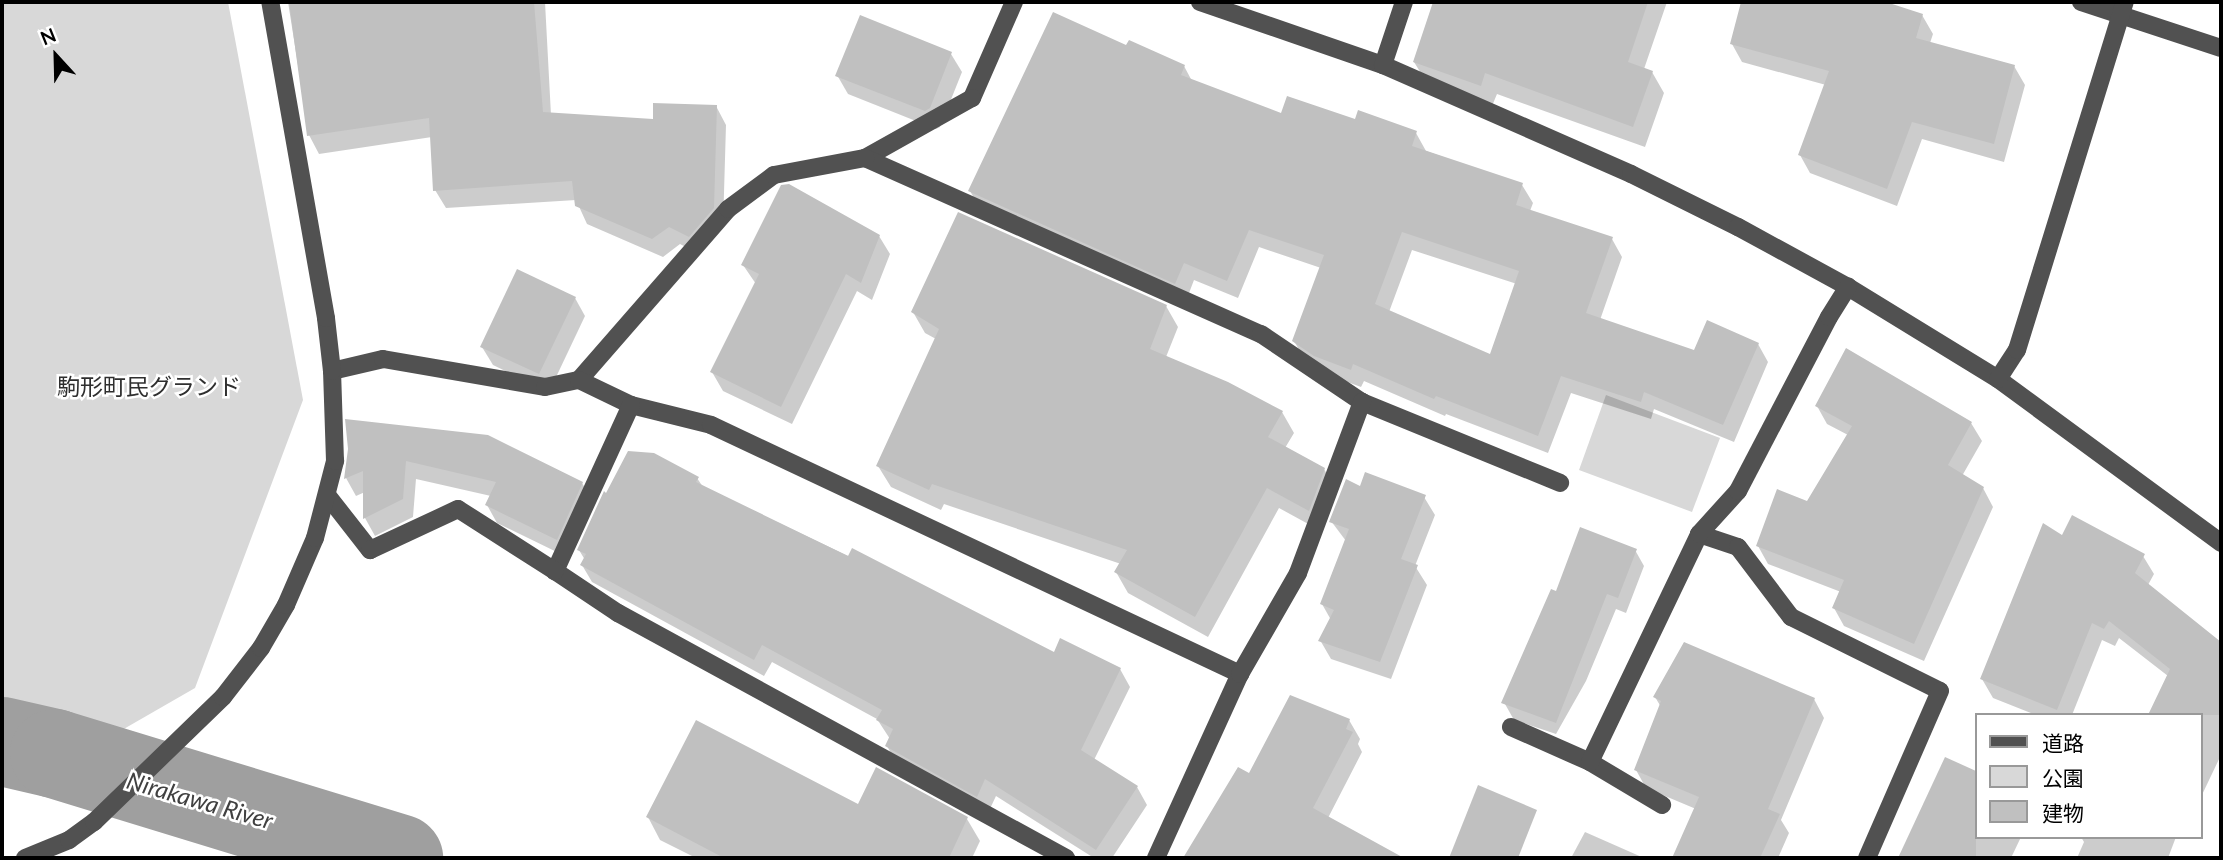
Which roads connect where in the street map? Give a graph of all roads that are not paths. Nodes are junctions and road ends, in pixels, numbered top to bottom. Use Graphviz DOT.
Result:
graph roads {
  1 [pos="270,2"];
  2 [pos="1014,2"];
  3 [pos="1200,2"];
  4 [pos="1404,2"];
  5 [pos="2081,2"];
  6 [pos="2122,8"];
  7 [pos="2221,48"];
  8 [pos="1383,65"];
  9 [pos="865,158"];
  10 [pos="1848,287"];
  11 [pos="331,372"];
  12 [pos="1998,379"];
  13 [pos="579,380"];
  14 [pos="1362,402"];
  15 [pos="631,405"];
  16 [pos="1560,483"];
  17 [pos="327,495"];
  18 [pos="1699,534"];
  19 [pos="2221,543"];
  20 [pos="555,571"];
  21 [pos="1240,674"];
  22 [pos="1511,727"];
  23 [pos="1590,762"];
  24 [pos="1662,805"];
  25 [pos="25,858"];
  26 [pos="1066,858"];
  27 [pos="1156,858"];
  28 [pos="1867,858"];
  1 -- 11 [label="street"];
  2 -- 9 [label="street"];
  3 -- 8 [label="street"];
  4 -- 8 [label="street"];
  5 -- 6 [label="street"];
  6 -- 7 [label="street"];
  6 -- 12 [label="street"];
  8 -- 10 [label="street"];
  9 -- 13 [label="street"];
  9 -- 14 [label="street"];
  10 -- 12 [label="street"];
  10 -- 18 [label="street"];
  11 -- 13 [label="street"];
  11 -- 17 [label="street"];
  12 -- 19 [label="street"];
  13 -- 15 [label="street"];
  14 -- 16 [label="street"];
  14 -- 21 [label="street"];
  15 -- 20 [label="street"];
  15 -- 21 [label="street"];
  17 -- 20 [label="street"];
  17 -- 25 [label="street"];
  18 -- 23 [label="street"];
  18 -- 28 [label="street"];
  20 -- 26 [label="street"];
  21 -- 27 [label="street"];
  22 -- 23 [label="street"];
  23 -- 24 [label="street"];
}
